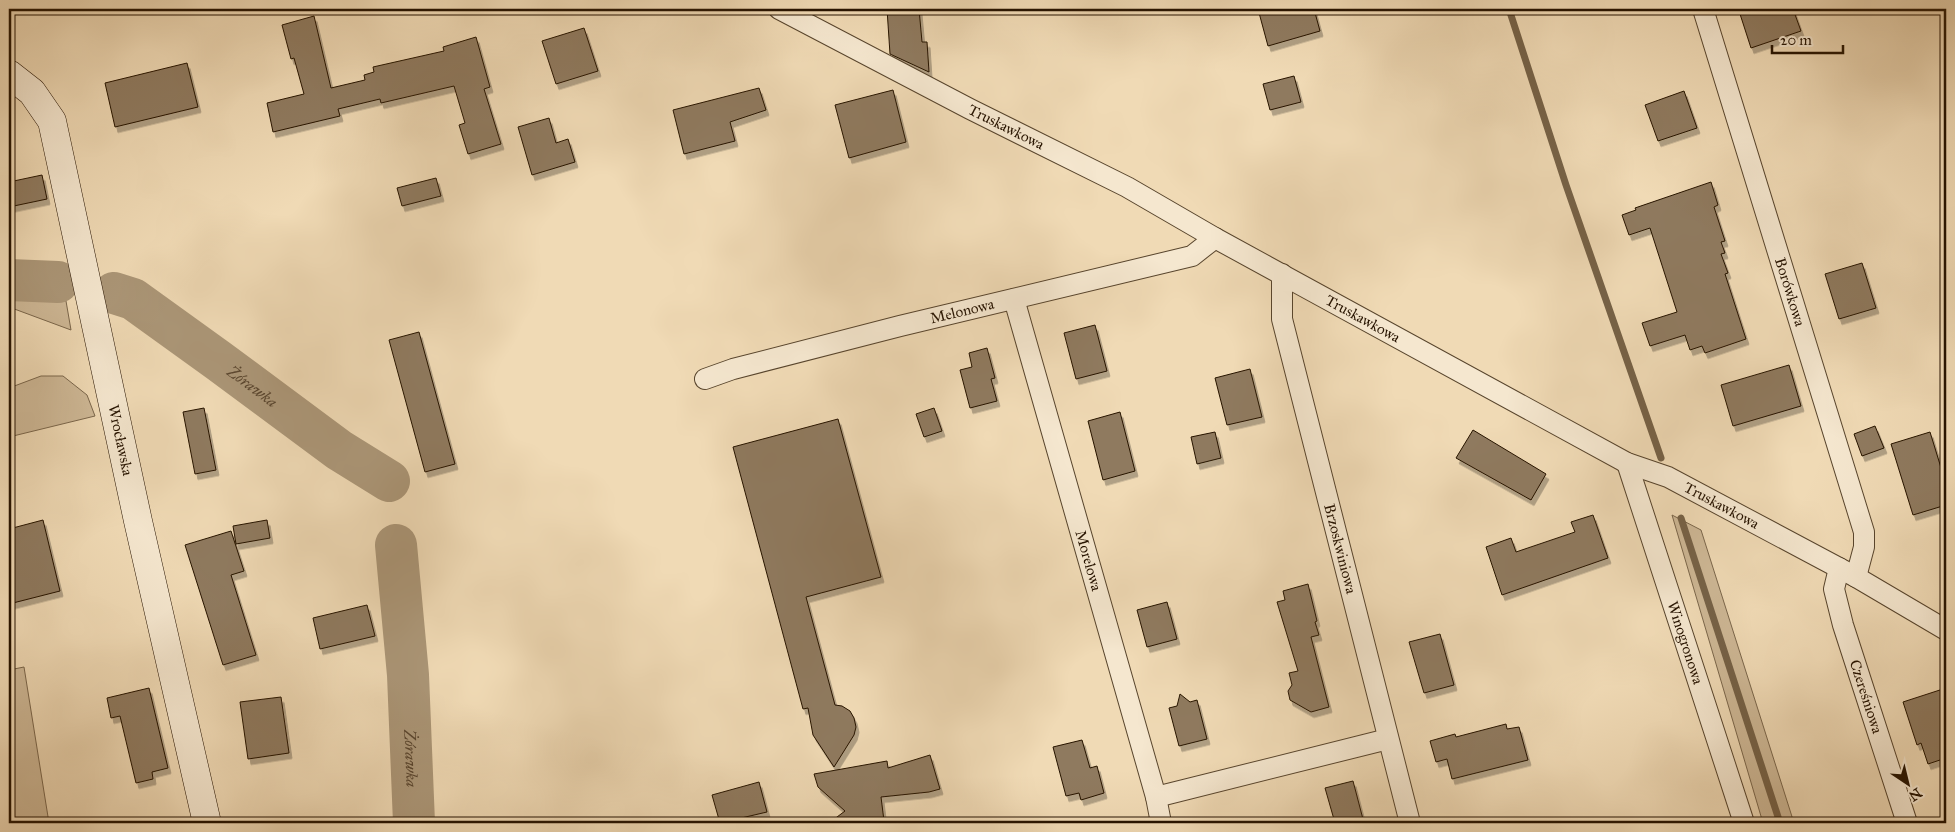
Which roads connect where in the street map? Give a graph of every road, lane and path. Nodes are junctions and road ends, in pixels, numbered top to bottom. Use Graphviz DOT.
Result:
graph roads {
  1 [pos="779,9"];
  2 [pos="1703,9"];
  3 [pos="9,74"];
  4 [pos="1215,238"];
  5 [pos="1282,274"];
  6 [pos="1014,299"];
  7 [pos="705,379"];
  8 [pos="1627,463"];
  9 [pos="1848,572"];
  10 [pos="1946,630"];
  11 [pos="1388,739"];
  12 [pos="1156,797"];
  13 [pos="207,823"];
  14 [pos="1161,823"];
  15 [pos="1410,823"];
  16 [pos="1744,823"];
  17 [pos="1907,823"];
  1 -- 4 [label="street, Truskawkowa"];
  2 -- 9 [label="street, Borówkowa"];
  3 -- 13 [label="street, Wrocławska"];
  4 -- 5 [label="street, Truskawkowa"];
  4 -- 6 [label="street, Melonowa"];
  5 -- 8 [label="street, Truskawkowa"];
  5 -- 11 [label="street, Brzoskwiniowa"];
  6 -- 7 [label="street, Melonowa"];
  6 -- 12 [label="street, Morelowa"];
  8 -- 9 [label="street, Truskawkowa"];
  8 -- 16 [label="street, Winogronowa"];
  9 -- 10 [label="street, Truskawkowa"];
  9 -- 17 [label="street, Czereśniowa"];
  11 -- 12 [label="street"];
  11 -- 15 [label="street, Brzoskwiniowa"];
  12 -- 14 [label="street, Morelowa"];
}
